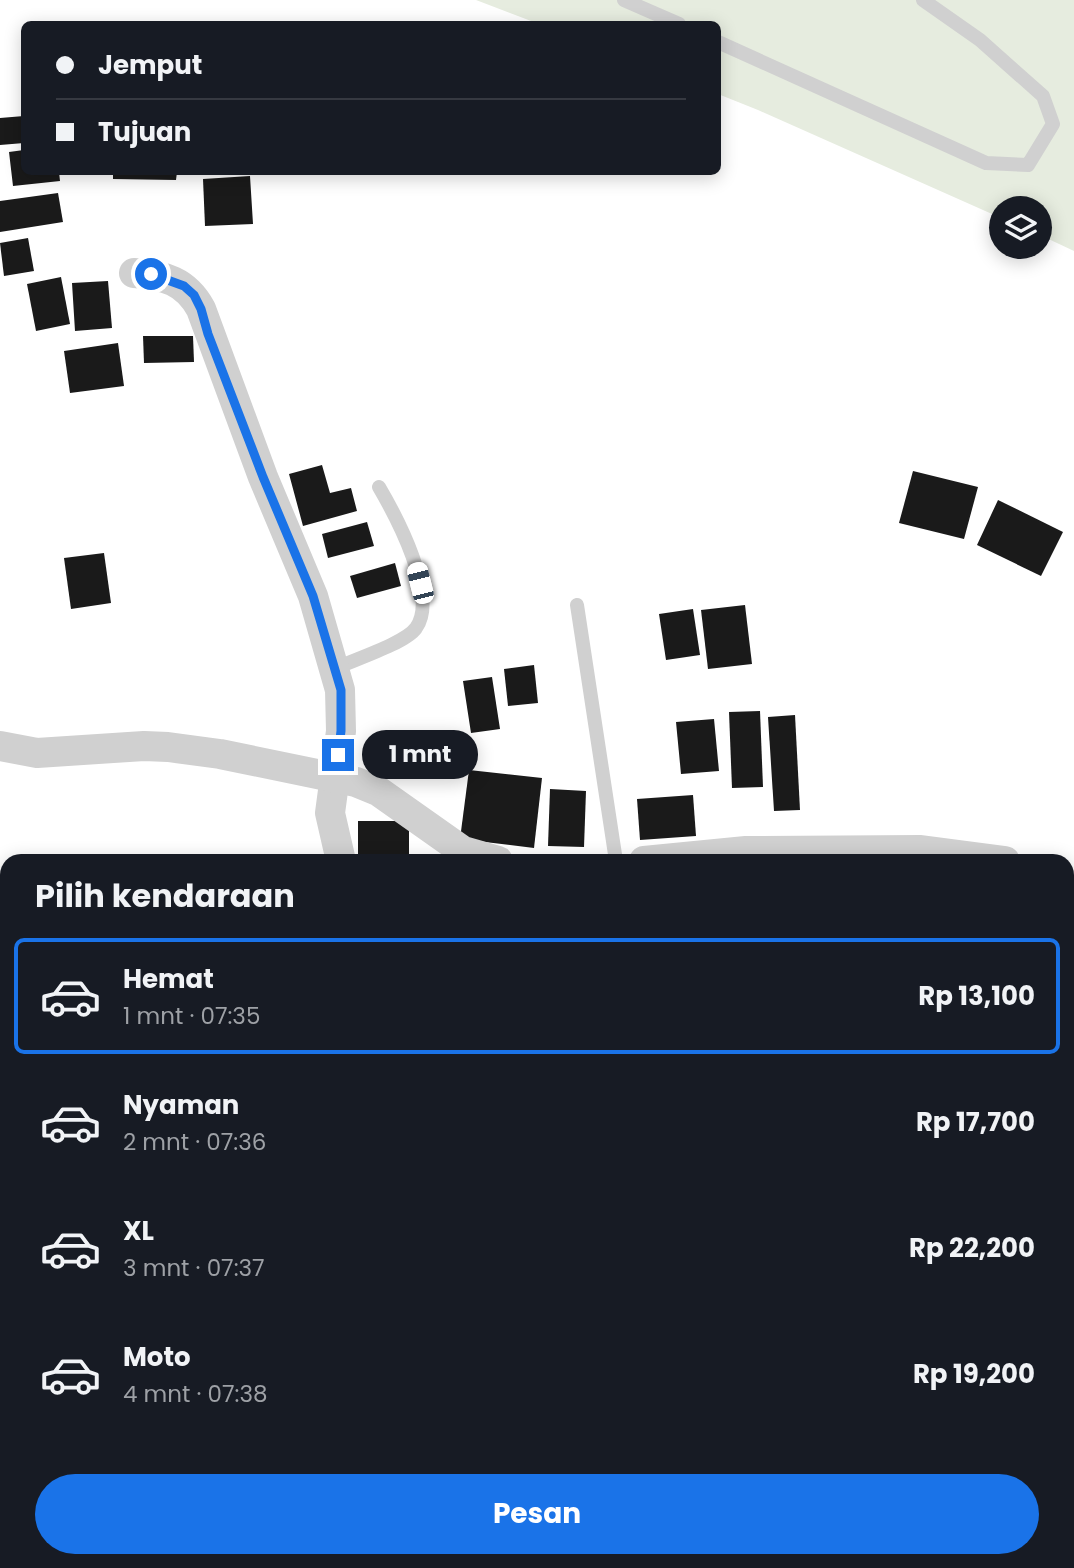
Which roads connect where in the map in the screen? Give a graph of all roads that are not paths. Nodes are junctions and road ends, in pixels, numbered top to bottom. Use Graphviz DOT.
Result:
graph roads {
  1 [pos="624,0"];
  2 [pos="923,0"];
  3 [pos="671,21"];
  4 [pos="721,43"];
  5 [pos="134,273"];
  6 [pos="379,487"];
  7 [pos="577,605"];
  8 [pos="334,669"];
  9 [pos="0,746"];
  10 [pos="334,779"];
  11 [pos="339,854"];
  12 [pos="474,854"];
  13 [pos="615,854"];
  14 [pos="804,854"];
  15 [pos="952,854"];
  1 -- 3 [label="lane"];
  2 -- 4 [label="lane"];
  5 -- 8 [label="street"];
  6 -- 8 [label="lane"];
  7 -- 13 [label="lane"];
  8 -- 10 [label="street"];
  9 -- 10 [label="street"];
  10 -- 11 [label="street"];
  10 -- 12 [label="street"];
  14 -- 15 [label="street"];
}
